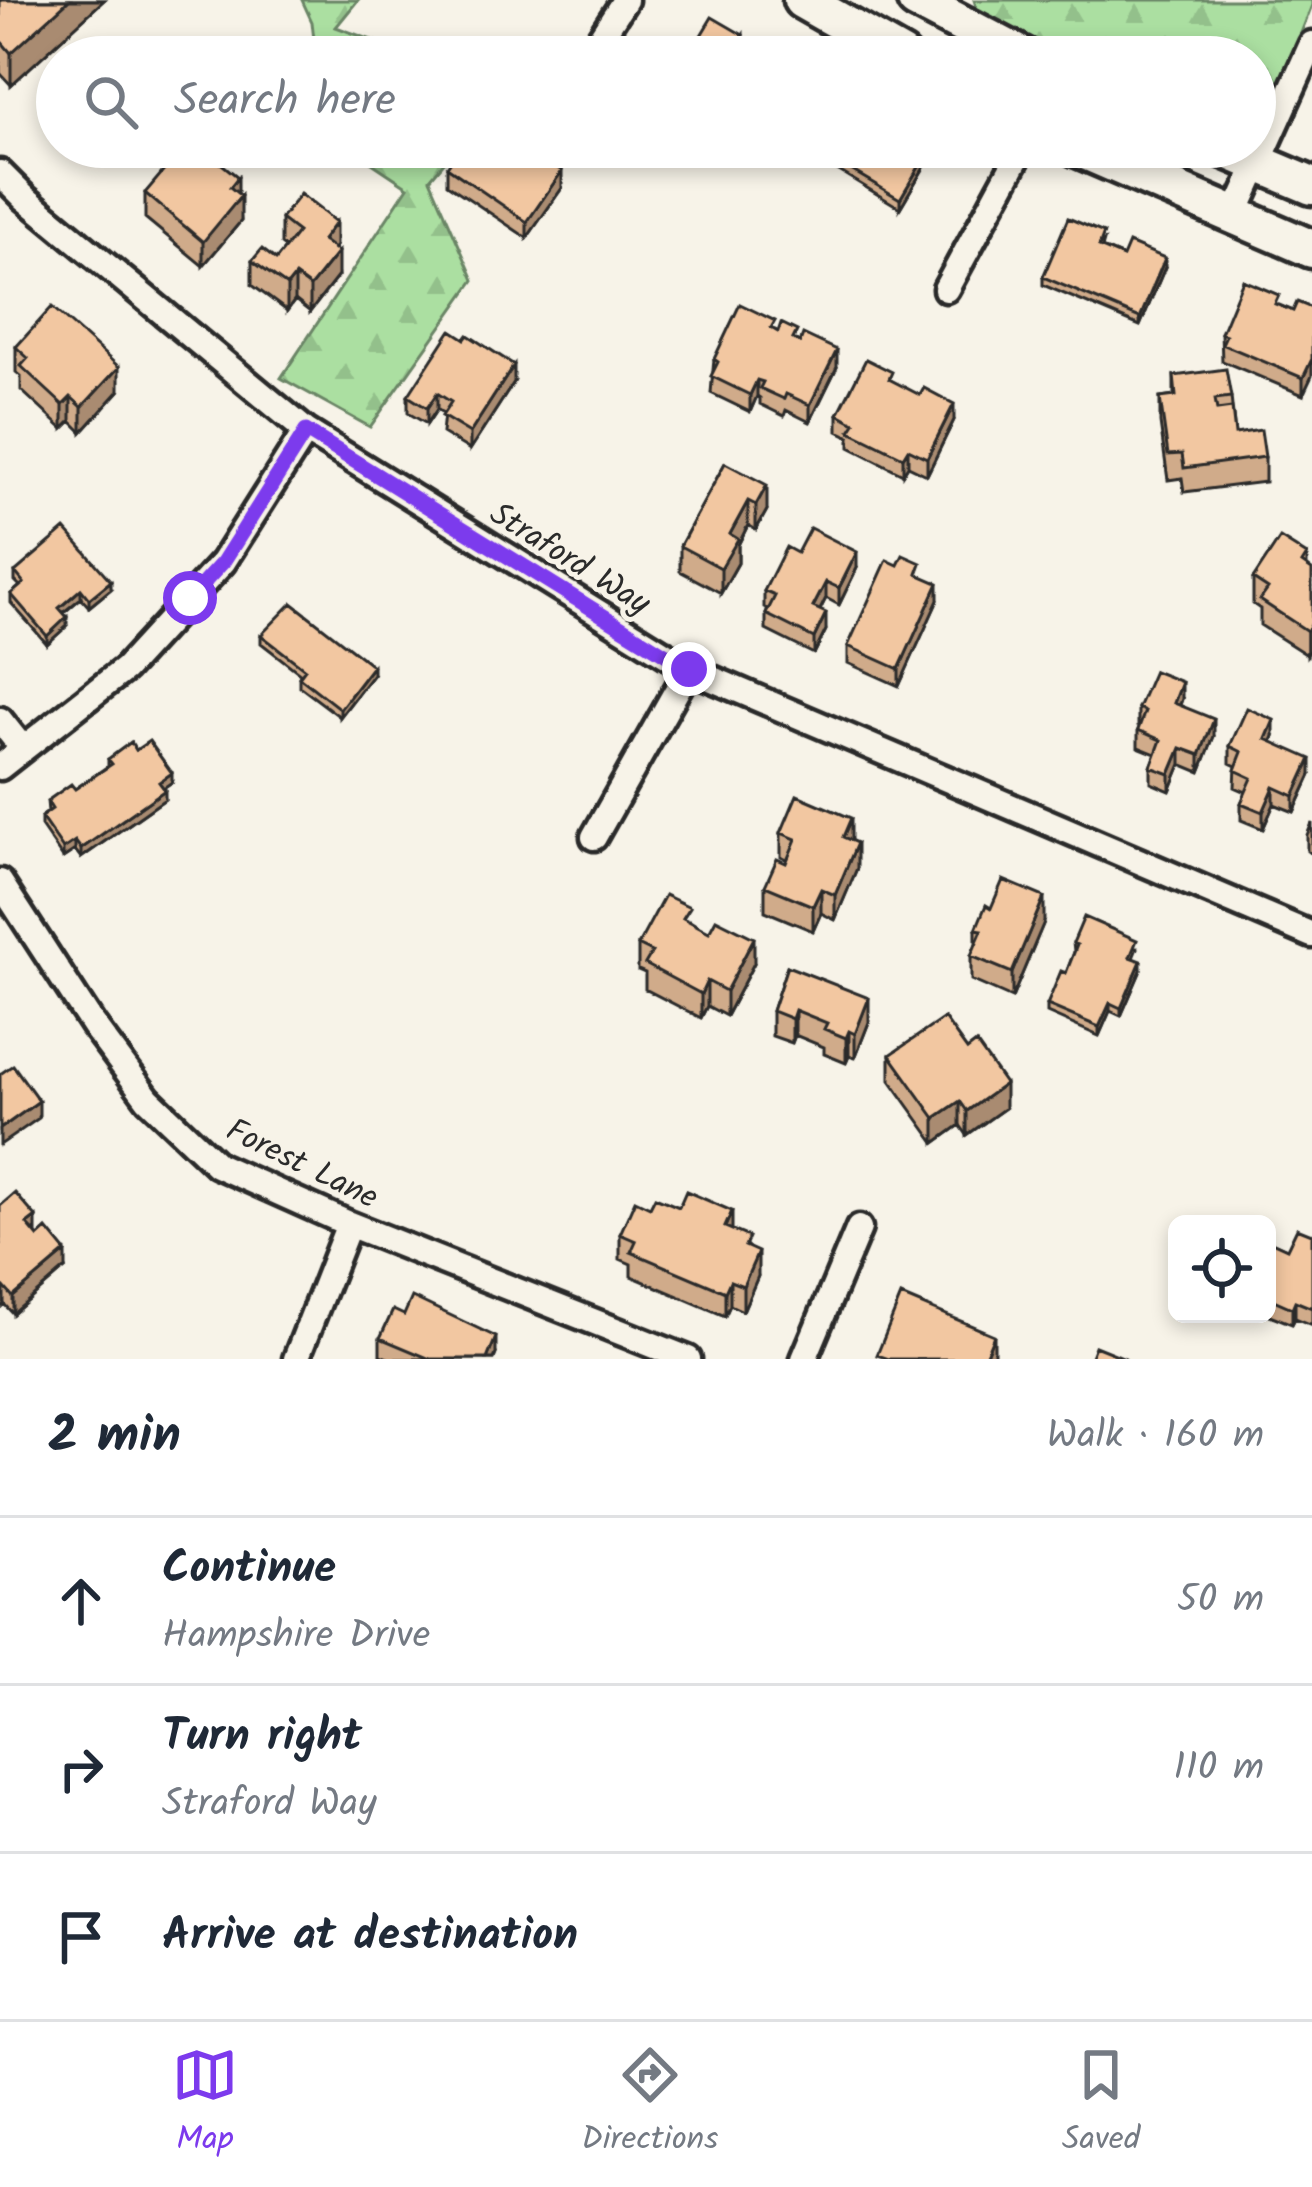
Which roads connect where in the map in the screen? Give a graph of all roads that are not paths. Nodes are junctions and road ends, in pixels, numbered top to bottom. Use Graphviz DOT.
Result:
graph roads {
  1 [pos="625,0"];
  2 [pos="802,0"];
  3 [pos="916,0"];
  4 [pos="602,36"];
  5 [pos="865,36"];
  6 [pos="984,36"];
  7 [pos="1312,44"];
  8 [pos="1276,126"];
  9 [pos="1012,168"];
  10 [pos="1125,168"];
  11 [pos="1258,168"];
  12 [pos="1267,168"];
  13 [pos="0,173"];
  14 [pos="1312,186"];
  15 [pos="1235,215"];
  16 [pos="1312,249"];
  17 [pos="946,290"];
  18 [pos="306,431"];
  19 [pos="689,669"];
  20 [pos="0,720"];
  21 [pos="23,748"];
  22 [pos="0,767"];
  23 [pos="594,837"];
  24 [pos="0,882"];
  25 [pos="1312,935"];
  26 [pos="349,1223"];
  27 [pos="859,1228"];
  28 [pos="296,1359"];
  29 [pos="688,1359"];
  30 [pos="805,1359"];
  1 -- 4 [label="street"];
  2 -- 5 [label="street"];
  3 -- 6 [label="street"];
  7 -- 8 [label="street"];
  9 -- 17 [label="street"];
  10 -- 15 [label="street"];
  11 -- 15 [label="street"];
  12 -- 14 [label="street"];
  13 -- 18 [label="street, Straford Way"];
  15 -- 16 [label="street"];
  18 -- 19 [label="street, Straford Way"];
  18 -- 21 [label="street"];
  19 -- 23 [label="street"];
  19 -- 25 [label="street, Straford Way"];
  20 -- 21 [label="street"];
  21 -- 22 [label="street"];
  24 -- 26 [label="street, Forest Lane"];
  26 -- 28 [label="street"];
  26 -- 29 [label="street, Forest Lane"];
  27 -- 30 [label="street"];
}
